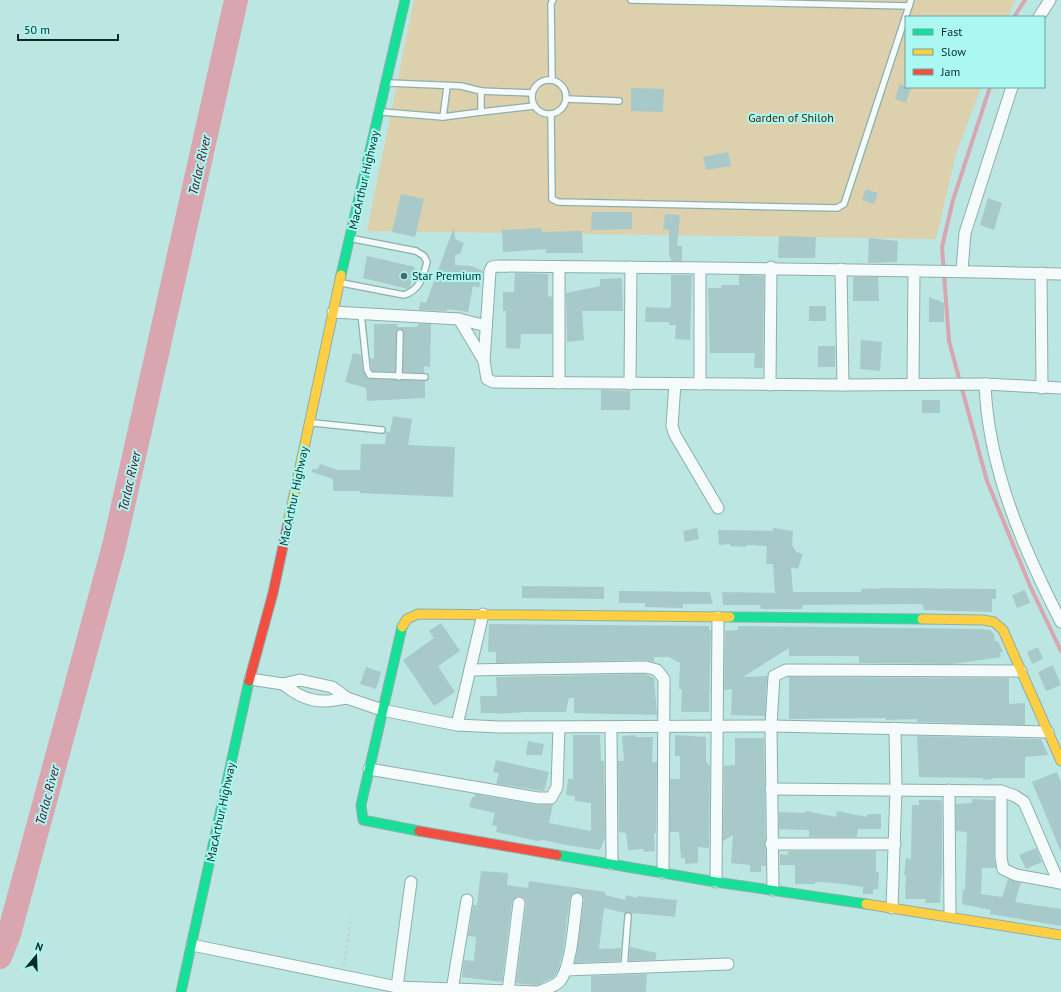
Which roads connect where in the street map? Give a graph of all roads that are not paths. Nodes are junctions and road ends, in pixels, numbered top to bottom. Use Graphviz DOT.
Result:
graph roads {
  1 [pos="405,0"];
  2 [pos="553,0"];
  3 [pos="631,0"];
  4 [pos="1050,0"];
  5 [pos="910,3"];
  6 [pos="906,16"];
  7 [pos="1040,16"];
  8 [pos="905,18"];
  9 [pos="552,80"];
  10 [pos="386,82"];
  11 [pos="446,87"];
  12 [pos="1012,88"];
  13 [pos="481,90"];
  14 [pos="532,93"];
  15 [pos="566,99"];
  16 [pos="619,101"];
  17 [pos="534,106"];
  18 [pos="380,112"];
  19 [pos="481,112"];
  20 [pos="551,114"];
  21 [pos="443,118"];
  22 [pos="350,239"];
  23 [pos="559,267"];
  24 [pos="631,267"];
  25 [pos="771,267"];
  26 [pos="700,269"];
  27 [pos="841,270"];
  28 [pos="962,270"];
  29 [pos="914,271"];
  30 [pos="1041,273"];
  31 [pos="1061,274"];
  32 [pos="340,283"];
  33 [pos="333,312"];
  34 [pos="361,314"];
  35 [pos="459,320"];
  36 [pos="486,326"];
  37 [pos="400,334"];
  38 [pos="484,361"];
  39 [pos="399,377"];
  40 [pos="425,377"];
  41 [pos="559,383"];
  42 [pos="630,384"];
  43 [pos="675,384"];
  44 [pos="700,384"];
  45 [pos="913,384"];
  46 [pos="985,384"];
  47 [pos="770,385"];
  48 [pos="843,386"];
  49 [pos="1042,388"];
  50 [pos="1061,388"];
  51 [pos="310,422"];
  52 [pos="382,430"];
  53 [pos="718,508"];
  54 [pos="483,614"];
  55 [pos="718,617"];
  56 [pos="1061,622"];
  57 [pos="470,670"];
  58 [pos="1021,671"];
  59 [pos="250,679"];
  60 [pos="283,684"];
  61 [pos="347,698"];
  62 [pos="382,710"];
  63 [pos="457,725"];
  64 [pos="664,726"];
  65 [pos="717,726"];
  66 [pos="771,726"];
  67 [pos="611,727"];
  68 [pos="559,728"];
  69 [pos="895,728"];
  70 [pos="1048,732"];
  71 [pos="1061,761"];
  72 [pos="369,769"];
  73 [pos="771,789"];
  74 [pos="896,789"];
  75 [pos="949,790"];
  76 [pos="1001,791"];
  77 [pos="771,844"];
  78 [pos="895,844"];
  79 [pos="612,864"];
  80 [pos="663,873"];
  81 [pos="411,882"];
  82 [pos="716,882"];
  83 [pos="1060,883"];
  84 [pos="773,890"];
  85 [pos="577,899"];
  86 [pos="467,900"];
  87 [pos="519,903"];
  88 [pos="892,908"];
  89 [pos="628,916"];
  90 [pos="950,916"];
  91 [pos="1061,934"];
  92 [pos="192,945"];
  93 [pos="728,964"];
  94 [pos="624,968"];
  95 [pos="566,970"];
  96 [pos="397,987"];
  97 [pos="452,990"];
  98 [pos="508,991"];
  99 [pos="182,992"];
  1 -- 10 [label="main road, MacArthur Highway"];
  2 -- 9 [label="lane"];
  3 -- 5 [label="lane"];
  4 -- 7 [label="street"];
  5 -- 6 [label="lane"];
  8 -- 20 [label="lane"];
  9 -- 14 [label="lane"];
  9 -- 15 [label="lane"];
  10 -- 11 [label="lane"];
  10 -- 18 [label="main road, MacArthur Highway"];
  11 -- 13 [label="lane"];
  11 -- 21 [label="lane"];
  12 -- 28 [label="street"];
  13 -- 14 [label="lane"];
  13 -- 19 [label="lane"];
  14 -- 17 [label="lane"];
  15 -- 16 [label="lane"];
  15 -- 20 [label="lane"];
  17 -- 19 [label="lane"];
  17 -- 20 [label="lane"];
  18 -- 21 [label="lane"];
  18 -- 22 [label="main road, MacArthur Highway"];
  19 -- 21 [label="lane"];
  22 -- 32 [label="main road, MacArthur Highway"];
  22 -- 32 [label="lane"];
  23 -- 24 [label="street"];
  23 -- 36 [label="street"];
  23 -- 41 [label="street"];
  24 -- 26 [label="street"];
  24 -- 42 [label="street"];
  25 -- 26 [label="street"];
  25 -- 27 [label="street"];
  25 -- 47 [label="street"];
  26 -- 44 [label="street"];
  27 -- 29 [label="street"];
  27 -- 48 [label="street"];
  28 -- 29 [label="street"];
  28 -- 30 [label="street"];
  29 -- 45 [label="street"];
  30 -- 31 [label="street"];
  30 -- 49 [label="street"];
  32 -- 33 [label="main road, MacArthur Highway"];
  33 -- 34 [label="street"];
  33 -- 51 [label="main road, MacArthur Highway"];
  34 -- 35 [label="street"];
  34 -- 39 [label="lane"];
  35 -- 36 [label="street"];
  35 -- 38 [label="street"];
  36 -- 38 [label="street"];
  37 -- 39 [label="lane"];
  38 -- 41 [label="street"];
  39 -- 40 [label="lane"];
  41 -- 42 [label="street"];
  42 -- 43 [label="street"];
  43 -- 44 [label="street"];
  43 -- 53 [label="street"];
  44 -- 47 [label="street"];
  45 -- 46 [label="street"];
  45 -- 48 [label="street"];
  46 -- 49 [label="street"];
  46 -- 56 [label="street"];
  47 -- 48 [label="street"];
  49 -- 50 [label="street"];
  51 -- 52 [label="lane"];
  51 -- 59 [label="main road, MacArthur Highway"];
  54 -- 55 [label="main road"];
  54 -- 57 [label="street"];
  54 -- 62 [label="main road"];
  55 -- 58 [label="main road"];
  55 -- 65 [label="street"];
  57 -- 63 [label="street"];
  57 -- 64 [label="street"];
  58 -- 66 [label="street"];
  58 -- 70 [label="main road"];
  59 -- 60 [label="street"];
  59 -- 92 [label="main road, MacArthur Highway"];
  60 -- 61 [label="street"];
  60 -- 61 [label="street"];
  61 -- 62 [label="street"];
  62 -- 63 [label="street"];
  62 -- 72 [label="main road"];
  63 -- 68 [label="street"];
  64 -- 65 [label="street"];
  64 -- 67 [label="street"];
  64 -- 80 [label="street"];
  65 -- 66 [label="street"];
  65 -- 82 [label="street"];
  66 -- 69 [label="street"];
  66 -- 73 [label="street"];
  67 -- 68 [label="street"];
  67 -- 79 [label="street"];
  68 -- 72 [label="street"];
  69 -- 70 [label="street"];
  69 -- 74 [label="street"];
  70 -- 71 [label="main road"];
  72 -- 79 [label="main road"];
  73 -- 74 [label="street"];
  73 -- 77 [label="street"];
  74 -- 75 [label="street"];
  74 -- 78 [label="street"];
  75 -- 76 [label="street"];
  75 -- 90 [label="street"];
  76 -- 83 [label="street"];
  76 -- 83 [label="street"];
  77 -- 78 [label="street"];
  77 -- 84 [label="street"];
  78 -- 88 [label="street"];
  79 -- 80 [label="main road"];
  80 -- 82 [label="main road"];
  81 -- 96 [label="street"];
  82 -- 84 [label="main road"];
  84 -- 88 [label="main road"];
  85 -- 95 [label="street"];
  86 -- 97 [label="street"];
  87 -- 98 [label="street"];
  88 -- 90 [label="main road"];
  89 -- 94 [label="lane"];
  90 -- 91 [label="main road"];
  92 -- 96 [label="street"];
  92 -- 99 [label="main road, MacArthur Highway"];
  93 -- 94 [label="street"];
  94 -- 95 [label="street"];
  95 -- 98 [label="street"];
  96 -- 97 [label="street"];
  97 -- 98 [label="street"];
}
